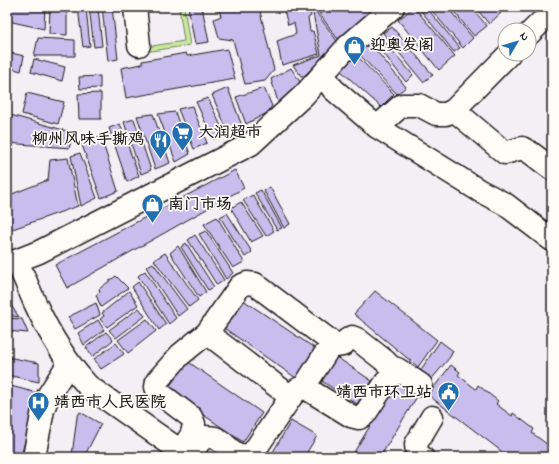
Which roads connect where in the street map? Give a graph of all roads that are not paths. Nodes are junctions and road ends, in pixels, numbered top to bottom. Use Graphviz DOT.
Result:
graph roads {
  1 [pos="135,7"];
  2 [pos="392,7"];
  3 [pos="552,18"];
  4 [pos="537,26"];
  5 [pos="139,45"];
  6 [pos="501,62"];
  7 [pos="323,74"];
  8 [pos="454,110"];
  9 [pos="377,127"];
  10 [pos="552,169"];
  11 [pos="552,240"];
  12 [pos="12,262"];
  13 [pos="207,333"];
  14 [pos="332,343"];
  15 [pos="69,363"];
  16 [pos="391,367"];
  17 [pos="421,386"];
  18 [pos="298,392"];
  19 [pos="432,417"];
  20 [pos="187,455"];
  21 [pos="34,457"];
  22 [pos="422,457"];
  1 -- 5 [label="street"];
  2 -- 7 [label="street"];
  3 -- 4 [label="street"];
  6 -- 8 [label="street"];
  7 -- 9 [label="street"];
  7 -- 12 [label="street"];
  8 -- 9 [label="street"];
  8 -- 10 [label="street"];
  9 -- 11 [label="street"];
  12 -- 15 [label="street"];
  13 -- 14 [label="street"];
  13 -- 18 [label="street"];
  13 -- 20 [label="street"];
  14 -- 16 [label="street"];
  14 -- 18 [label="street"];
  15 -- 20 [label="street"];
  15 -- 21 [label="street"];
  16 -- 17 [label="street"];
  16 -- 18 [label="street"];
  18 -- 20 [label="street"];
  19 -- 22 [label="street"];
}
